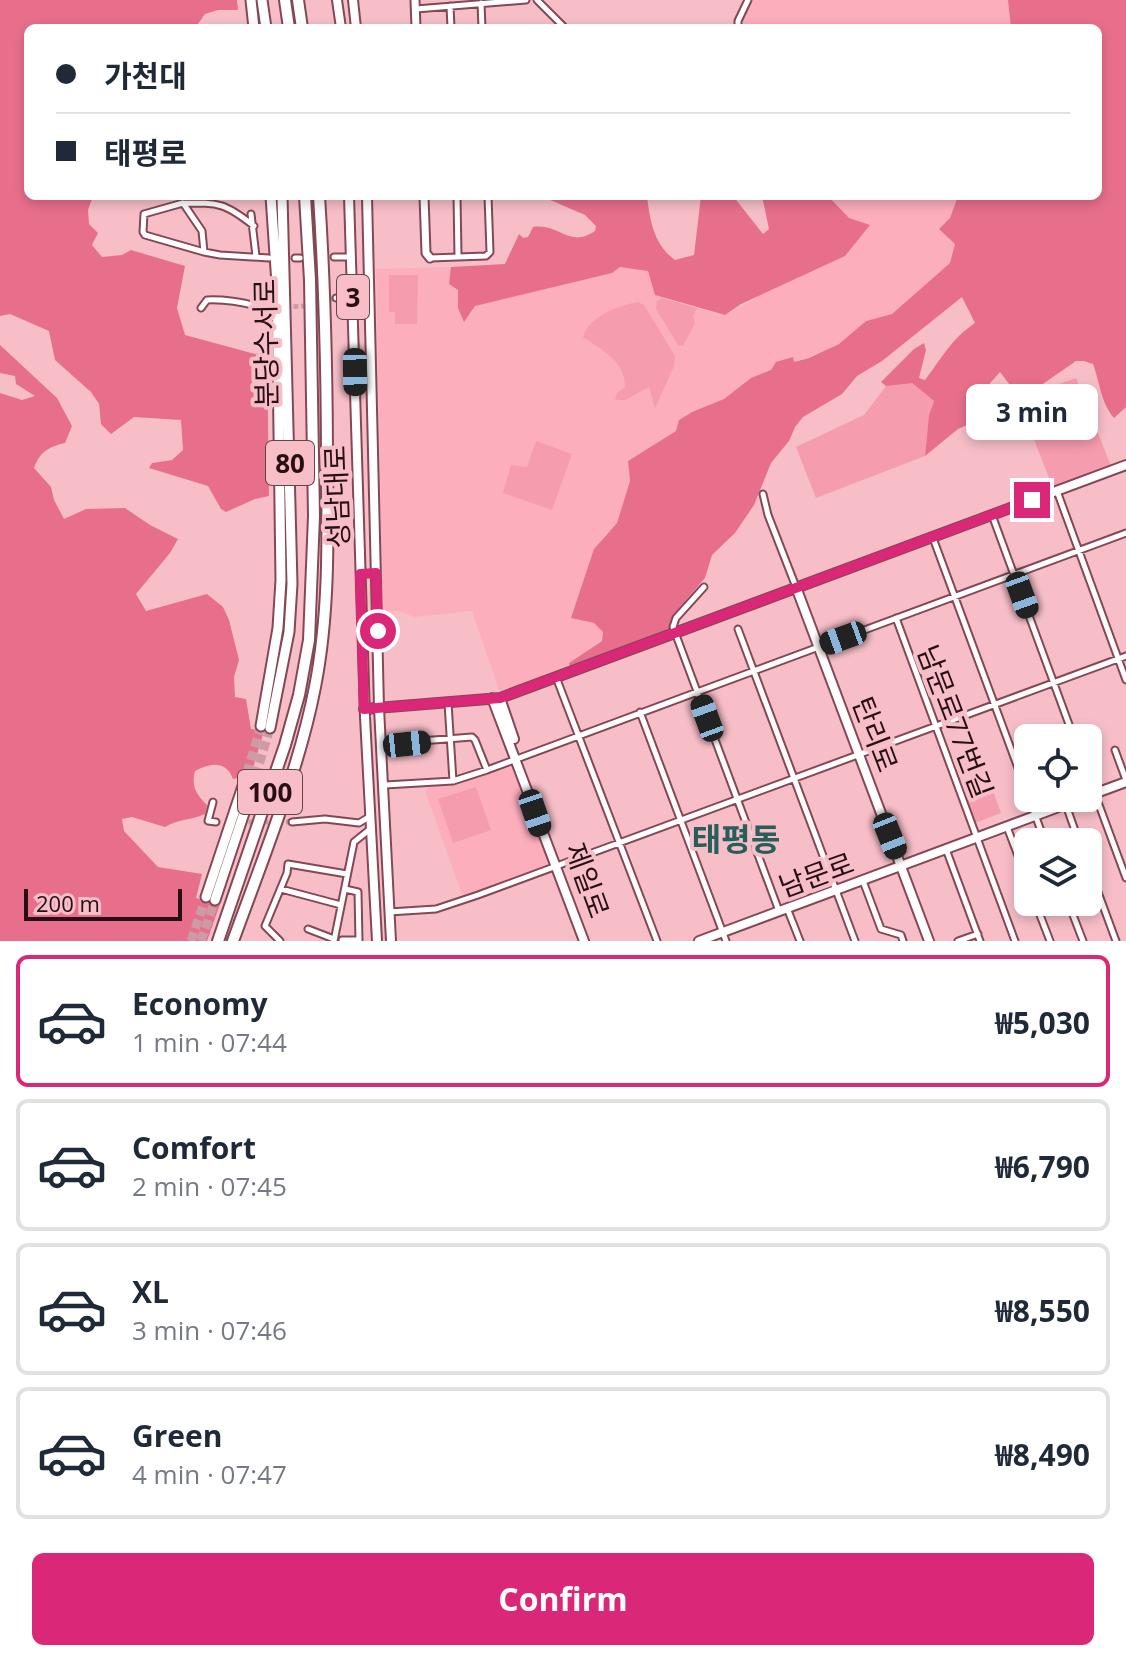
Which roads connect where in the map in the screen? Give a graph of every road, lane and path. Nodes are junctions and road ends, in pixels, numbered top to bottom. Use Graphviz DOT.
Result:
graph roads {
  1 [pos="251,0"];
  2 [pos="262,0"];
  3 [pos="285,0"];
  4 [pos="298,0"];
  5 [pos="337,0"];
  6 [pos="353,0"];
  7 [pos="526,0"];
  8 [pos="537,0"];
  9 [pos="748,0"];
  10 [pos="481,3"];
  11 [pos="415,4"];
  12 [pos="450,6"];
  13 [pos="254,24"];
  14 [pos="265,24"];
  15 [pos="288,24"];
  16 [pos="301,24"];
  17 [pos="340,24"];
  18 [pos="356,24"];
  19 [pos="416,24"];
  20 [pos="451,24"];
  21 [pos="482,24"];
  22 [pos="561,24"];
  23 [pos="738,24"];
  24 [pos="271,200"];
  25 [pos="282,200"];
  26 [pos="305,200"];
  27 [pos="319,200"];
  28 [pos="350,200"];
  29 [pos="367,200"];
  30 [pos="424,200"];
  31 [pos="457,200"];
  32 [pos="488,200"];
  33 [pos="183,203"];
  34 [pos="251,214"];
  35 [pos="254,226"];
  36 [pos="351,229"];
  37 [pos="368,229"];
  38 [pos="204,252"];
  39 [pos="256,256"];
  40 [pos="458,256"];
  41 [pos="334,257"];
  42 [pos="352,257"];
  43 [pos="269,258"];
  44 [pos="430,258"];
  45 [pos="353,296"];
  46 [pos="336,298"];
  47 [pos="201,308"];
  48 [pos="267,309"];
  49 [pos="1125,469"];
  50 [pos="1057,491"];
  51 [pos="763,494"];
  52 [pos="992,515"];
  53 [pos="1126,533"];
  54 [pos="932,537"];
  55 [pos="1080,550"];
  56 [pos="376,573"];
  57 [pos="360,574"];
  58 [pos="1014,575"];
  59 [pos="704,587"];
  60 [pos="796,587"];
  61 [pos="956,596"];
  62 [pos="896,618"];
  63 [pos="738,629"];
  64 [pos="675,632"];
  65 [pos="819,646"];
  66 [pos="1126,656"];
  67 [pos="1119,658"];
  68 [pos="754,670"];
  69 [pos="556,676"];
  70 [pos="1126,680"];
  71 [pos="1054,682"];
  72 [pos="697,691"];
  73 [pos="496,698"];
  74 [pos="448,702"];
  75 [pos="995,704"];
  76 [pos="379,708"];
  77 [pos="364,709"];
  78 [pos="640,712"];
  79 [pos="1069,724"];
  80 [pos="937,726"];
  81 [pos="578,736"];
  82 [pos="451,739"];
  83 [pos="382,744"];
  84 [pos="1115,750"];
  85 [pos="860,754"];
  86 [pos="518,758"];
  87 [pos="1014,758"];
  88 [pos="487,770"];
  89 [pos="794,778"];
  90 [pos="453,781"];
  91 [pos="1126,781"];
  92 [pos="385,785"];
  93 [pos="248,788"];
  94 [pos="1102,790"];
  95 [pos="737,799"];
  96 [pos="213,802"];
  97 [pos="1034,812"];
  98 [pos="1045,812"];
  99 [pos="1096,812"];
  100 [pos="1035,816"];
  101 [pos="369,817"];
  102 [pos="681,820"];
  103 [pos="216,822"];
  104 [pos="292,822"];
  105 [pos="1007,827"];
  106 [pos="1040,828"];
  107 [pos="369,830"];
  108 [pos="979,838"];
  109 [pos="619,843"];
  110 [pos="1014,845"];
  111 [pos="946,849"];
  112 [pos="557,866"];
  113 [pos="902,867"];
  114 [pos="347,874"];
  115 [pos="1125,874"];
  116 [pos="862,880"];
  117 [pos="281,889"];
  118 [pos="345,889"];
  119 [pos="836,890"];
  120 [pos="211,899"];
  121 [pos="1102,903"];
  122 [pos="341,905"];
  123 [pos="783,910"];
  124 [pos="389,912"];
  125 [pos="1040,916"];
  126 [pos="1073,916"];
  127 [pos="308,929"];
  128 [pos="725,936"];
  129 [pos="979,938"];
  130 [pos="337,940"];
  131 [pos="359,940"];
  132 [pos="218,941"];
  133 [pos="233,941"];
  134 [pos="280,941"];
  135 [pos="377,941"];
  136 [pos="391,941"];
  137 [pos="586,941"];
  138 [pos="657,941"];
  139 [pos="699,941"];
  140 [pos="800,941"];
  141 [pos="855,941"];
  142 [pos="903,941"];
  143 [pos="929,941"];
  144 [pos="958,941"];
  145 [pos="1015,941"];
  146 [pos="1050,941"];
  147 [pos="1083,941"];
  148 [pos="1116,941"];
  1 -- 13 [label="highway"];
  2 -- 14 [label="highway"];
  3 -- 15 [label="highway"];
  4 -- 16 [label="highway"];
  5 -- 17 [label="main road"];
  6 -- 18 [label="main road"];
  7 -- 10 [label="street"];
  8 -- 22 [label="street"];
  9 -- 23 [label="street"];
  10 -- 12 [label="street"];
  10 -- 21 [label="street"];
  11 -- 12 [label="street"];
  11 -- 19 [label="street"];
  12 -- 20 [label="street"];
  24 -- 25 [label="highway, 분당수서로 / 80"];
  26 -- 132 [label="highway, 100"];
  27 -- 133 [label="highway, 100"];
  28 -- 29 [label="main road"];
  28 -- 36 [label="main road, 성남대로 / 3"];
  29 -- 37 [label="main road, 성남대로 / 3"];
  30 -- 44 [label="street"];
  31 -- 40 [label="street"];
  32 -- 40 [label="street"];
  33 -- 35 [label="street"];
  33 -- 38 [label="street"];
  33 -- 38 [label="street"];
  34 -- 35 [label="street"];
  35 -- 39 [label="street"];
  36 -- 37 [label="main road"];
  36 -- 42 [label="main road, 성남대로 / 3"];
  37 -- 56 [label="main road, 성남대로 / 3"];
  38 -- 39 [label="street"];
  39 -- 43 [label="street"];
  40 -- 44 [label="street"];
  41 -- 42 [label="street"];
  42 -- 45 [label="main road, 성남대로 / 3"];
  45 -- 46 [label="street"];
  45 -- 57 [label="main road, 성남대로 / 3"];
  47 -- 48 [label="street"];
  49 -- 50 [label="main road"];
  50 -- 52 [label="main road"];
  50 -- 55 [label="street"];
  51 -- 60 [label="street"];
  52 -- 54 [label="main road"];
  52 -- 58 [label="street"];
  53 -- 55 [label="street"];
  54 -- 60 [label="main road"];
  54 -- 61 [label="street"];
  55 -- 58 [label="street"];
  55 -- 67 [label="street"];
  56 -- 57 [label="main road"];
  56 -- 76 [label="main road, 성남대로 / 3"];
  57 -- 77 [label="main road, 성남대로 / 3"];
  58 -- 61 [label="street"];
  58 -- 71 [label="street"];
  59 -- 64 [label="street"];
  60 -- 64 [label="main road"];
  60 -- 65 [label="main road, 탄리로"];
  61 -- 62 [label="street"];
  61 -- 75 [label="street"];
  62 -- 65 [label="street"];
  62 -- 80 [label="street, 남문로77번길"];
  63 -- 68 [label="street"];
  64 -- 69 [label="main road"];
  64 -- 72 [label="street"];
  65 -- 68 [label="street"];
  65 -- 85 [label="main road, 탄리로"];
  66 -- 67 [label="street"];
  67 -- 70 [label="street"];
  67 -- 71 [label="street"];
  68 -- 72 [label="street"];
  68 -- 89 [label="street"];
  69 -- 73 [label="main road"];
  69 -- 81 [label="street"];
  71 -- 75 [label="street"];
  71 -- 79 [label="street"];
  72 -- 78 [label="street"];
  72 -- 95 [label="street"];
  73 -- 74 [label="main road"];
  73 -- 86 [label="main road, 제일로"];
  74 -- 76 [label="main road"];
  74 -- 82 [label="street"];
  75 -- 80 [label="street"];
  75 -- 87 [label="street"];
  76 -- 77 [label="main road"];
  76 -- 83 [label="main road, 성남대로 / 3"];
  77 -- 101 [label="main road, 성남대로 / 3"];
  78 -- 81 [label="street"];
  78 -- 102 [label="street"];
  80 -- 85 [label="street"];
  80 -- 108 [label="street, 남문로77번길"];
  81 -- 86 [label="street"];
  81 -- 109 [label="street"];
  82 -- 83 [label="street"];
  82 -- 88 [label="street"];
  82 -- 90 [label="street"];
  83 -- 92 [label="main road, 성남대로 / 3"];
  84 -- 91 [label="street"];
  85 -- 89 [label="street"];
  85 -- 113 [label="main road, 탄리로"];
  86 -- 88 [label="street"];
  86 -- 112 [label="main road, 제일로"];
  88 -- 90 [label="street"];
  89 -- 95 [label="street"];
  89 -- 119 [label="street"];
  90 -- 92 [label="street"];
  91 -- 94 [label="main road, 남문로"];
  92 -- 124 [label="main road, 성남대로 / 3"];
  93 -- 120 [label="highway"];
  95 -- 102 [label="street"];
  95 -- 123 [label="street"];
  96 -- 103 [label="street"];
  97 -- 100 [label="street"];
  98 -- 100 [label="main road, 남문로"];
  99 -- 115 [label="street"];
  100 -- 105 [label="main road, 남문로"];
  100 -- 106 [label="street"];
  101 -- 104 [label="street"];
  101 -- 107 [label="main road, 성남대로 / 3"];
  102 -- 109 [label="street"];
  102 -- 128 [label="street"];
  105 -- 108 [label="main road, 남문로"];
  105 -- 110 [label="street"];
  107 -- 114 [label="street"];
  107 -- 135 [label="main road, 성남대로 / 3"];
  108 -- 111 [label="main road, 남문로"];
  108 -- 145 [label="street, 남문로77번길"];
  109 -- 112 [label="street"];
  109 -- 138 [label="street"];
  111 -- 113 [label="main road, 남문로"];
  111 -- 129 [label="street"];
  112 -- 124 [label="street"];
  112 -- 137 [label="main road, 제일로"];
  113 -- 116 [label="main road, 남문로"];
  113 -- 143 [label="main road, 탄리로"];
  114 -- 117 [label="street"];
  114 -- 118 [label="street"];
  116 -- 119 [label="main road, 남문로"];
  116 -- 142 [label="street"];
  117 -- 122 [label="street"];
  117 -- 134 [label="street"];
  118 -- 122 [label="street"];
  118 -- 131 [label="street"];
  119 -- 123 [label="main road, 남문로"];
  119 -- 141 [label="street"];
  121 -- 148 [label="street"];
  122 -- 130 [label="street"];
  123 -- 128 [label="main road, 남문로"];
  123 -- 140 [label="street"];
  124 -- 136 [label="main road, 성남대로 / 3"];
  125 -- 146 [label="street"];
  126 -- 147 [label="street"];
  127 -- 130 [label="street"];
  128 -- 139 [label="main road, 남문로"];
  129 -- 144 [label="street"];
  130 -- 131 [label="street"];
}
